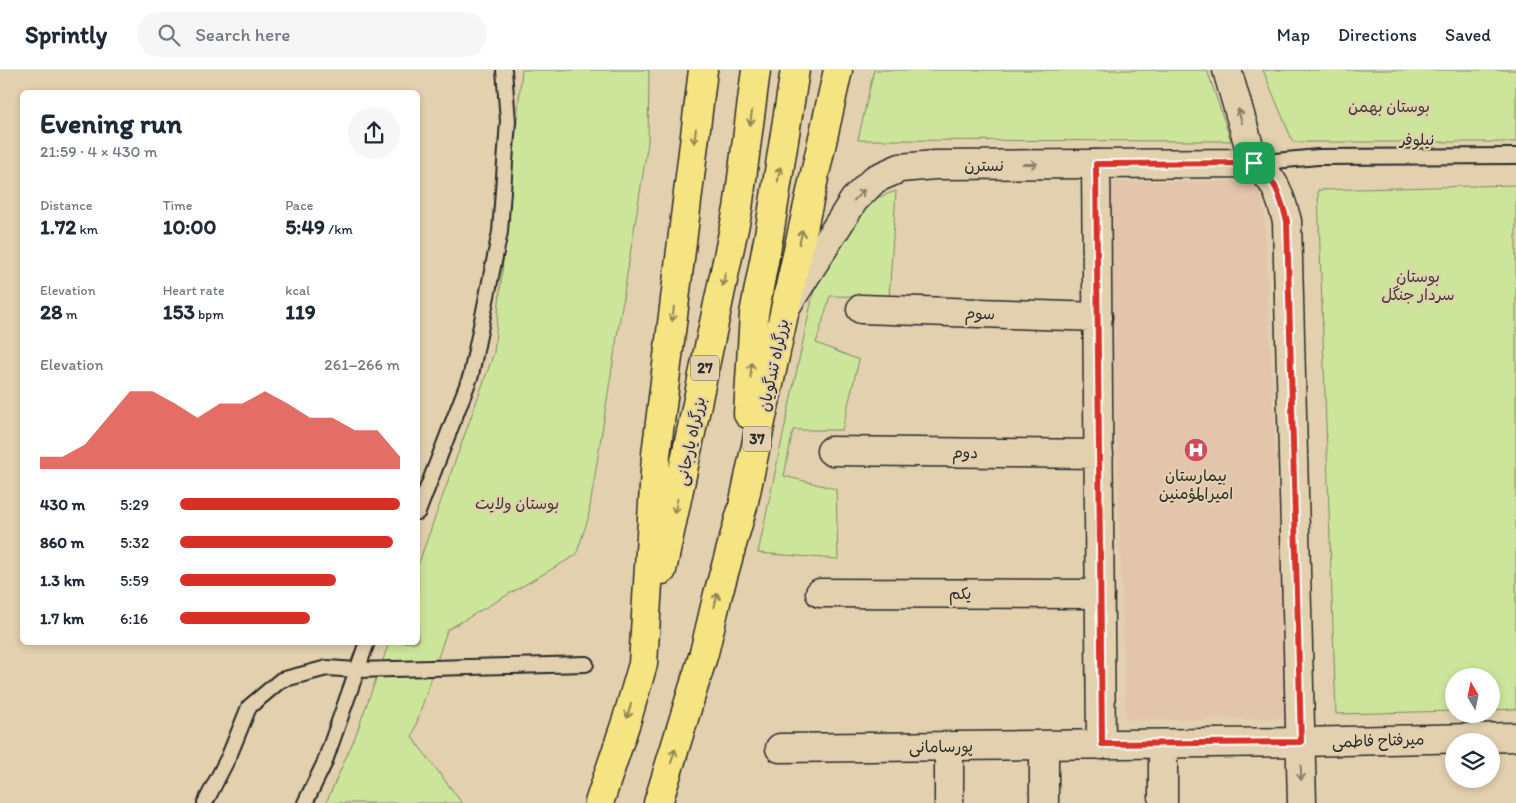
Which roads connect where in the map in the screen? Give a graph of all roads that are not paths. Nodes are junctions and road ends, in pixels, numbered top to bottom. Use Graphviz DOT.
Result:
graph roads {
  1 [pos="504,70"];
  2 [pos="703,70"];
  3 [pos="756,70"];
  4 [pos="796,70"];
  5 [pos="838,70"];
  6 [pos="1227,70"];
  7 [pos="1516,156"];
  8 [pos="1254,163"];
  9 [pos="1096,164"];
  10 [pos="784,309"];
  11 [pos="861,310"];
  12 [pos="1098,317"];
  13 [pos="831,451"];
  14 [pos="1099,454"];
  15 [pos="743,506"];
  16 [pos="420,507"];
  17 [pos="820,593"];
  18 [pos="1100,594"];
  19 [pos="366,645"];
  20 [pos="586,664"];
  21 [pos="643,664"];
  22 [pos="357,670"];
  23 [pos="1516,737"];
  24 [pos="1301,742"];
  25 [pos="1102,744"];
  26 [pos="1163,744"];
  27 [pos="1044,745"];
  28 [pos="949,746"];
  29 [pos="780,748"];
  30 [pos="205,803"];
  31 [pos="305,803"];
  32 [pos="599,803"];
  33 [pos="658,803"];
  34 [pos="949,803"];
  35 [pos="1044,803"];
  36 [pos="1164,803"];
  37 [pos="1302,803"];
  1 -- 16 [label="lane"];
  2 -- 21 [label="highway, one-way"];
  3 -- 21 [label="highway, بزرگراه یارجانی / 27, one-way"];
  15 -- 4 [label="highway, one-way"];
  10 -- 5 [label="highway, بزرگراه تندگویان / 37, one-way"];
  8 -- 6 [label="street, one-way"];
  7 -- 8 [label="lane, نیلوفر"];
  8 -- 9 [label="street, نسترن"];
  8 -- 24 [label="street"];
  10 -- 9 [label="street, نسترن, one-way"];
  9 -- 12 [label="street"];
  10 -- 15 [label="highway, بزرگراه تندگویان / 37"];
  11 -- 12 [label="street, سوم"];
  12 -- 14 [label="street"];
  13 -- 14 [label="street, دوم"];
  14 -- 18 [label="street"];
  33 -- 15 [label="highway, بزرگراه تندگویان / 37, one-way"];
  17 -- 18 [label="street, یکم"];
  18 -- 25 [label="street"];
  19 -- 22 [label="lane"];
  20 -- 22 [label="lane"];
  21 -- 32 [label="highway, one-way"];
  22 -- 30 [label="lane"];
  22 -- 31 [label="lane"];
  23 -- 24 [label="street, میرفتاح فاطمی"];
  24 -- 26 [label="street, پورسامانی"];
  24 -- 37 [label="street, one-way"];
  25 -- 26 [label="street, پورسامانی"];
  25 -- 27 [label="street, پورسامانی"];
  26 -- 36 [label="street"];
  27 -- 28 [label="street, پورسامانی"];
  27 -- 35 [label="street"];
  28 -- 29 [label="street, پورسامانی"];
  28 -- 34 [label="street"];
}
